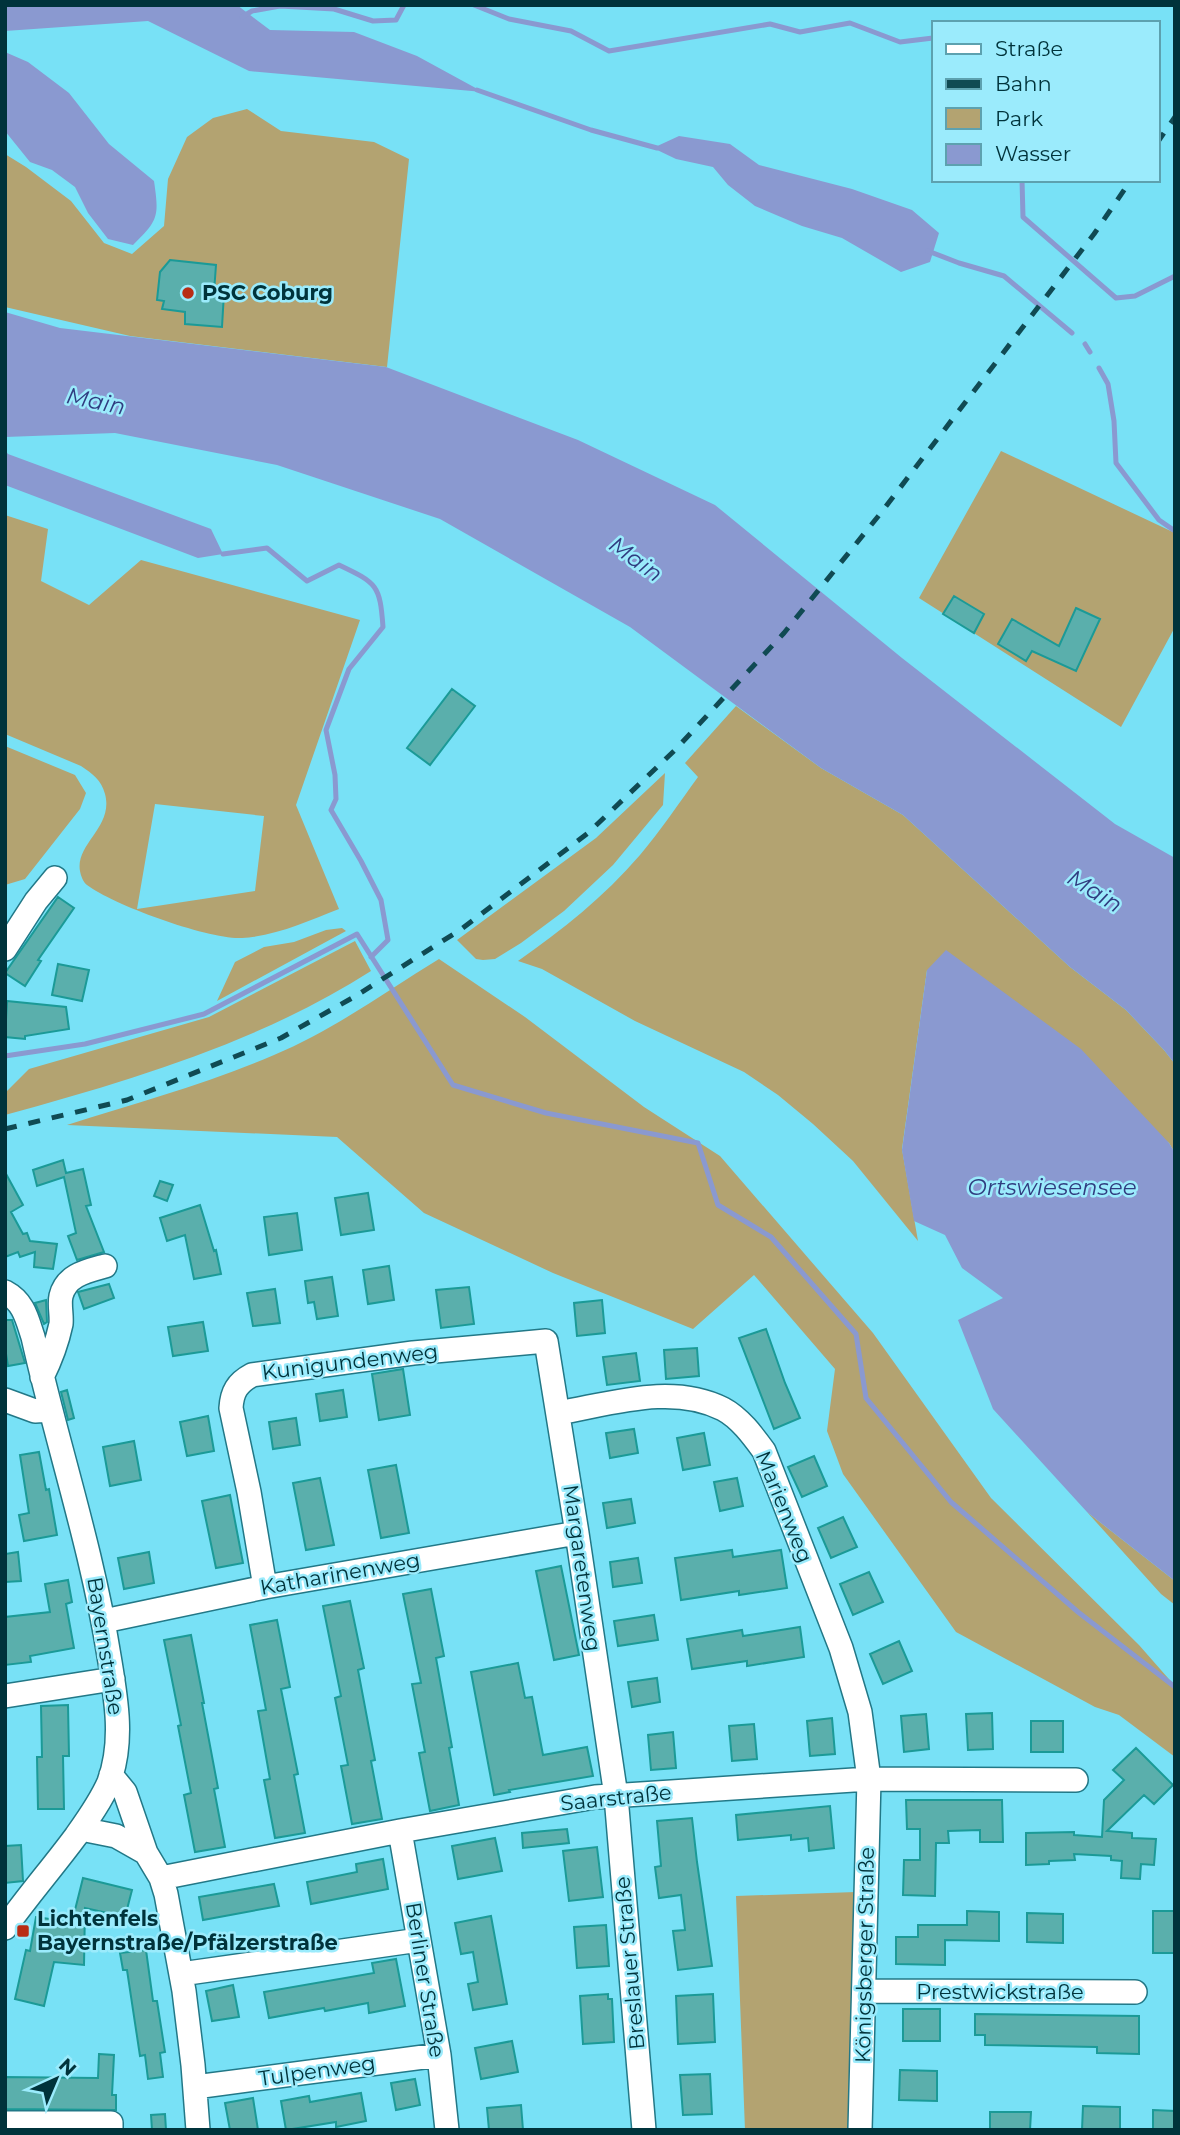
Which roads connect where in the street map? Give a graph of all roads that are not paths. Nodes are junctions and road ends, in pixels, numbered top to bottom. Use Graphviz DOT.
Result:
graph roads {
  1 [pos="55,878"];
  2 [pos="5,949"];
  3 [pos="105,1266"];
  4 [pos="5,1292"];
  5 [pos="546,1341"];
  6 [pos="42,1377"];
  7 [pos="5,1400"];
  8 [pos="51,1410"];
  9 [pos="558,1413"];
  10 [pos="578,1534"];
  11 [pos="265,1587"];
  12 [pos="104,1621"];
  13 [pos="113,1679"];
  14 [pos="5,1696"];
  15 [pos="111,1775"];
  16 [pos="869,1779"];
  17 [pos="1076,1780"];
  18 [pos="616,1796"];
  19 [pos="82,1829"];
  20 [pos="400,1831"];
  21 [pos="146,1853"];
  22 [pos="162,1878"];
  23 [pos="5,1928"];
  24 [pos="419,1940"];
  25 [pos="181,1974"];
  26 [pos="864,1992"];
  27 [pos="1135,1992"];
  28 [pos="439,2055"];
  29 [pos="195,2087"];
  30 [pos="5,2123"];
  31 [pos="111,2130"];
  32 [pos="198,2130"];
  33 [pos="447,2130"];
  34 [pos="644,2130"];
  35 [pos="860,2130"];
  1 -- 2 [label="street"];
  3 -- 6 [label="street"];
  4 -- 6 [label="street, Bayernstraße"];
  5 -- 9 [label="street, Margaretenweg"];
  5 -- 11 [label="street, Kunigundenweg"];
  6 -- 8 [label="street, Bayernstraße"];
  7 -- 8 [label="street"];
  8 -- 12 [label="street, Bayernstraße"];
  9 -- 10 [label="street, Margaretenweg"];
  9 -- 16 [label="street, Marienweg"];
  10 -- 11 [label="street, Katharinenweg"];
  10 -- 18 [label="street, Margaretenweg"];
  11 -- 12 [label="street, Katharinenweg"];
  12 -- 13 [label="street, Bayernstraße"];
  13 -- 14 [label="street"];
  13 -- 15 [label="street, Bayernstraße"];
  15 -- 19 [label="street, Bayernstraße"];
  15 -- 21 [label="street"];
  16 -- 17 [label="street, Saarstraße"];
  16 -- 18 [label="street, Saarstraße"];
  16 -- 26 [label="street, Königsberger Straße"];
  18 -- 20 [label="street, Saarstraße"];
  18 -- 34 [label="street, Breslauer Straße"];
  19 -- 21 [label="street"];
  19 -- 23 [label="street, Bayernstraße"];
  20 -- 22 [label="street, Saarstraße"];
  20 -- 24 [label="street, Berliner Straße"];
  21 -- 22 [label="street"];
  22 -- 25 [label="street"];
  24 -- 25 [label="street"];
  24 -- 28 [label="street, Berliner Straße"];
  25 -- 29 [label="street"];
  26 -- 27 [label="street, Prestwickstraße"];
  26 -- 35 [label="street, Königsberger Straße"];
  28 -- 29 [label="street, Tulpenweg"];
  28 -- 33 [label="street, Berliner Straße"];
  29 -- 32 [label="street"];
  30 -- 31 [label="street"];
}
